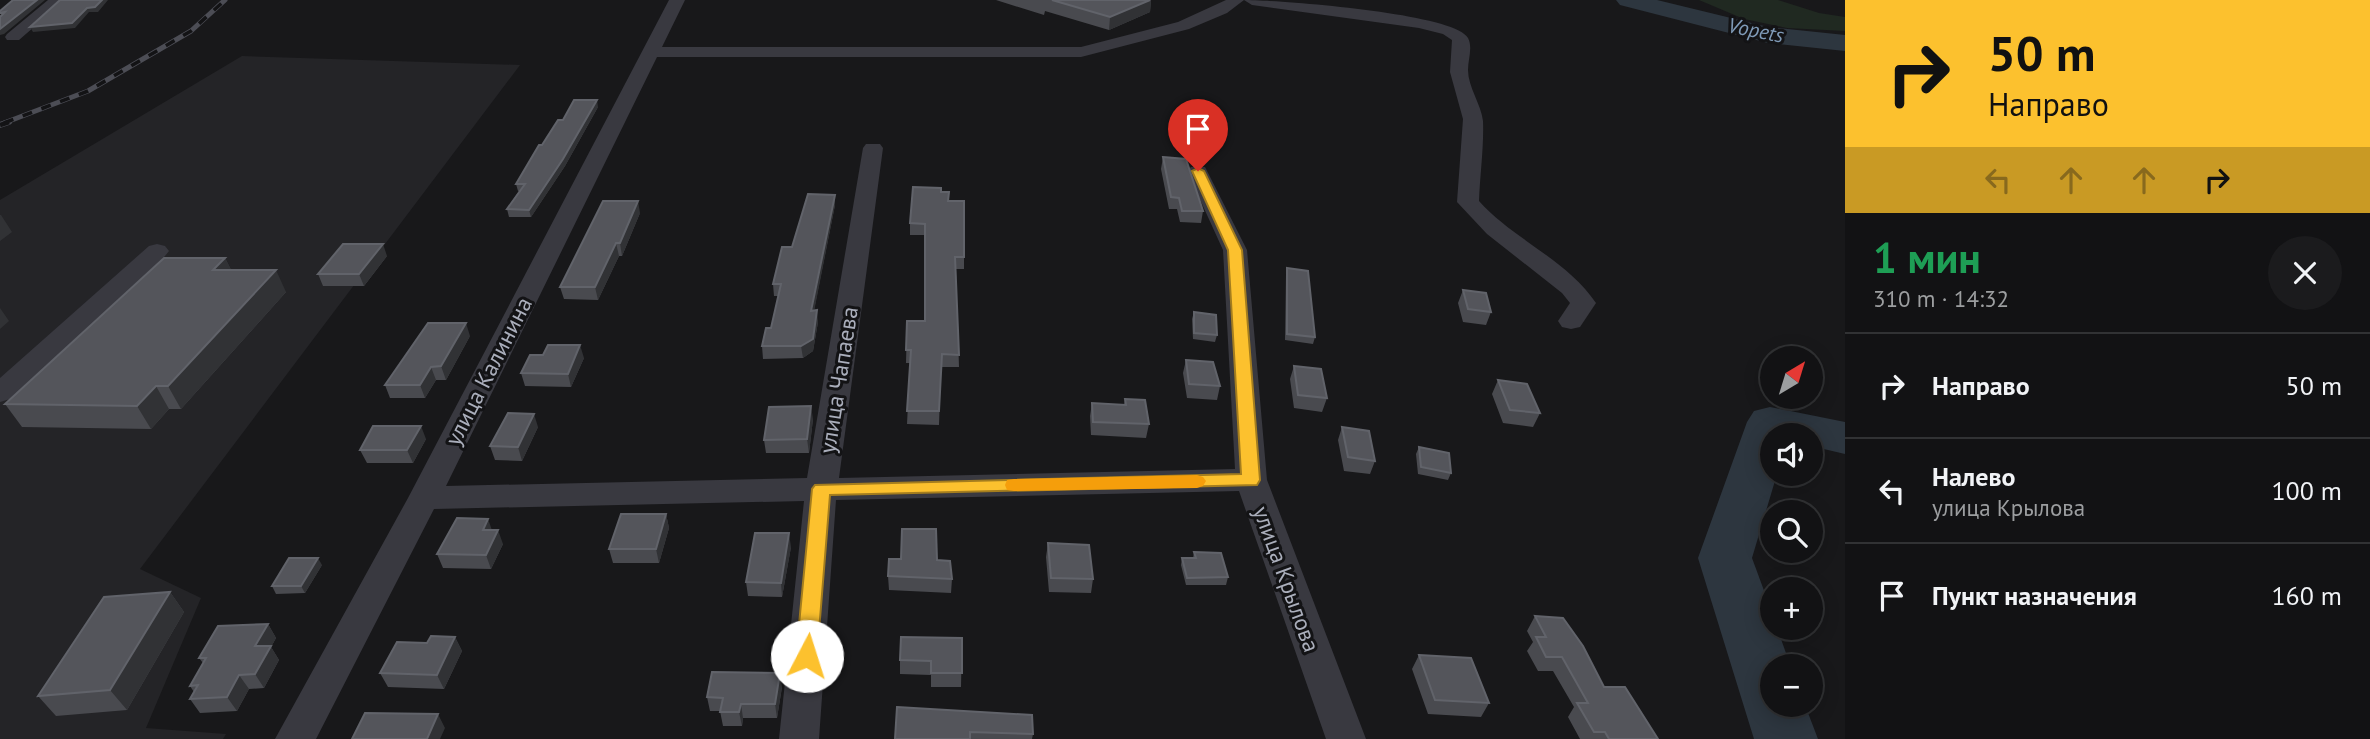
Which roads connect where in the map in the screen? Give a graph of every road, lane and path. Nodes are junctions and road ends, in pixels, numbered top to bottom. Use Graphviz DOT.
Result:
graph roads {
  1 [pos="57,0"];
  2 [pos="677,0"];
  3 [pos="1236,0"];
  4 [pos="1252,0"];
  5 [pos="13,37"];
  6 [pos="651,52"];
  7 [pos="873,148"];
  8 [pos="1198,171"];
  9 [pos="157,251"];
  10 [pos="1571,321"];
  11 [pos="0,393"];
  12 [pos="1251,480"];
  13 [pos="821,489"];
  14 [pos="424,498"];
  15 [pos="295,739"];
  16 [pos="799,739"];
  17 [pos="1346,739"];
  1 -- 5 [label="street"];
  2 -- 6 [label="street, улица Калинина"];
  3 -- 6 [label="street"];
  4 -- 10 [label="street"];
  6 -- 14 [label="street, улица Калинина"];
  7 -- 13 [label="street, улица Чапаева"];
  8 -- 12 [label="street, улица Крылова"];
  9 -- 11 [label="street"];
  12 -- 13 [label="street"];
  12 -- 17 [label="street, улица Крылова"];
  13 -- 14 [label="street"];
  13 -- 16 [label="street, улица Чапаева"];
  14 -- 15 [label="street, улица Калинина"];
}
